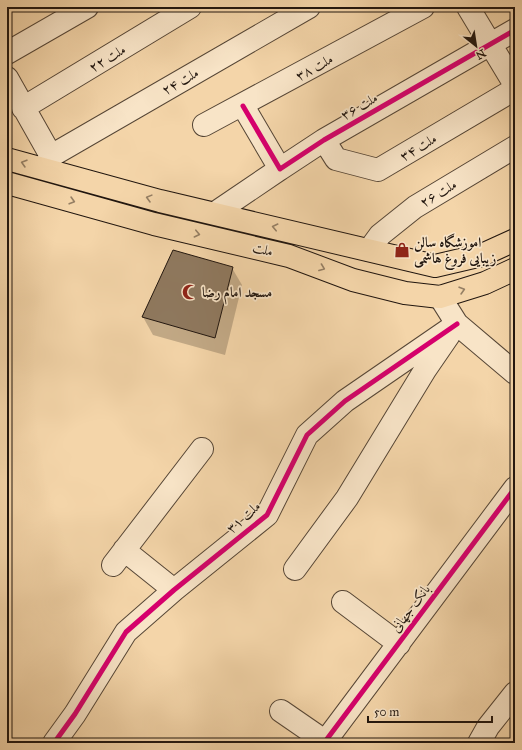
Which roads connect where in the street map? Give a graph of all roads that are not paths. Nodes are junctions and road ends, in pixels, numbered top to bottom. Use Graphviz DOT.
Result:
graph roads {
  1 [pos="87,7"];
  2 [pos="190,7"];
  3 [pos="309,7"];
  4 [pos="423,7"];
  5 [pos="468,7"];
  6 [pos="515,30"];
  7 [pos="490,44"];
  8 [pos="7,53"];
  9 [pos="7,78"];
  10 [pos="515,85"];
  11 [pos="515,89"];
  12 [pos="243,106"];
  13 [pos="23,108"];
  14 [pos="204,125"];
  15 [pos="324,140"];
  16 [pos="515,147"];
  17 [pos="7,158"];
  18 [pos="47,162"];
  19 [pos="280,169"];
  20 [pos="7,183"];
  21 [pos="38,192"];
  22 [pos="215,214"];
  23 [pos="296,232"];
  24 [pos="515,240"];
  25 [pos="369,250"];
  26 [pos="289,256"];
  27 [pos="515,269"];
  28 [pos="440,297"];
  29 [pos="457,324"];
  30 [pos="515,373"];
  31 [pos="202,449"];
  32 [pos="515,488"];
  33 [pos="295,569"];
  34 [pos="174,590"];
  35 [pos="343,602"];
  36 [pos="399,644"];
  37 [pos="515,693"];
  38 [pos="281,711"];
  39 [pos="325,742"];
  40 [pos="54,743"];
  41 [pos="479,743"];
  1 -- 8 [label="street"];
  2 -- 13 [label="street, ملت ۲۲"];
  3 -- 18 [label="street, ملت ۲۴"];
  4 -- 12 [label="street, ملت ۳۸"];
  5 -- 7 [label="street"];
  6 -- 7 [label="street, ملت ۳۶"];
  7 -- 10 [label="street"];
  7 -- 15 [label="street, ملت ۳۶"];
  9 -- 13 [label="street"];
  11 -- 15 [label="street, ملت ۳۴"];
  12 -- 14 [label="street, ملت ۳۸"];
  12 -- 19 [label="street"];
  13 -- 18 [label="street"];
  15 -- 19 [label="street, ملت ۳۶"];
  16 -- 25 [label="street, ملت ۲۶"];
  18 -- 17 [label="main road, ملت, one-way"];
  18 -- 21 [label="main road"];
  22 -- 18 [label="main road, ملت, one-way"];
  19 -- 22 [label="street, ملت ۳۶"];
  20 -- 21 [label="main road, ملت"];
  21 -- 26 [label="main road, ملت, one-way"];
  23 -- 22 [label="main road, ملت, one-way"];
  23 -- 25 [label="main road, ملت"];
  23 -- 26 [label="main road"];
  24 -- 25 [label="main road, ملت"];
  26 -- 28 [label="main road, ملت, one-way"];
  28 -- 27 [label="main road, ملت, one-way"];
  28 -- 29 [label="street"];
  29 -- 30 [label="street"];
  29 -- 33 [label="street"];
  29 -- 34 [label="street, ملت ۳۱"];
  31 -- 34 [label="street"];
  32 -- 36 [label="street, بانک جهانی"];
  34 -- 40 [label="street, ملت ۳۱"];
  35 -- 36 [label="street"];
  36 -- 39 [label="street, بانک جهانی"];
  37 -- 41 [label="street"];
  38 -- 39 [label="street"];
}
